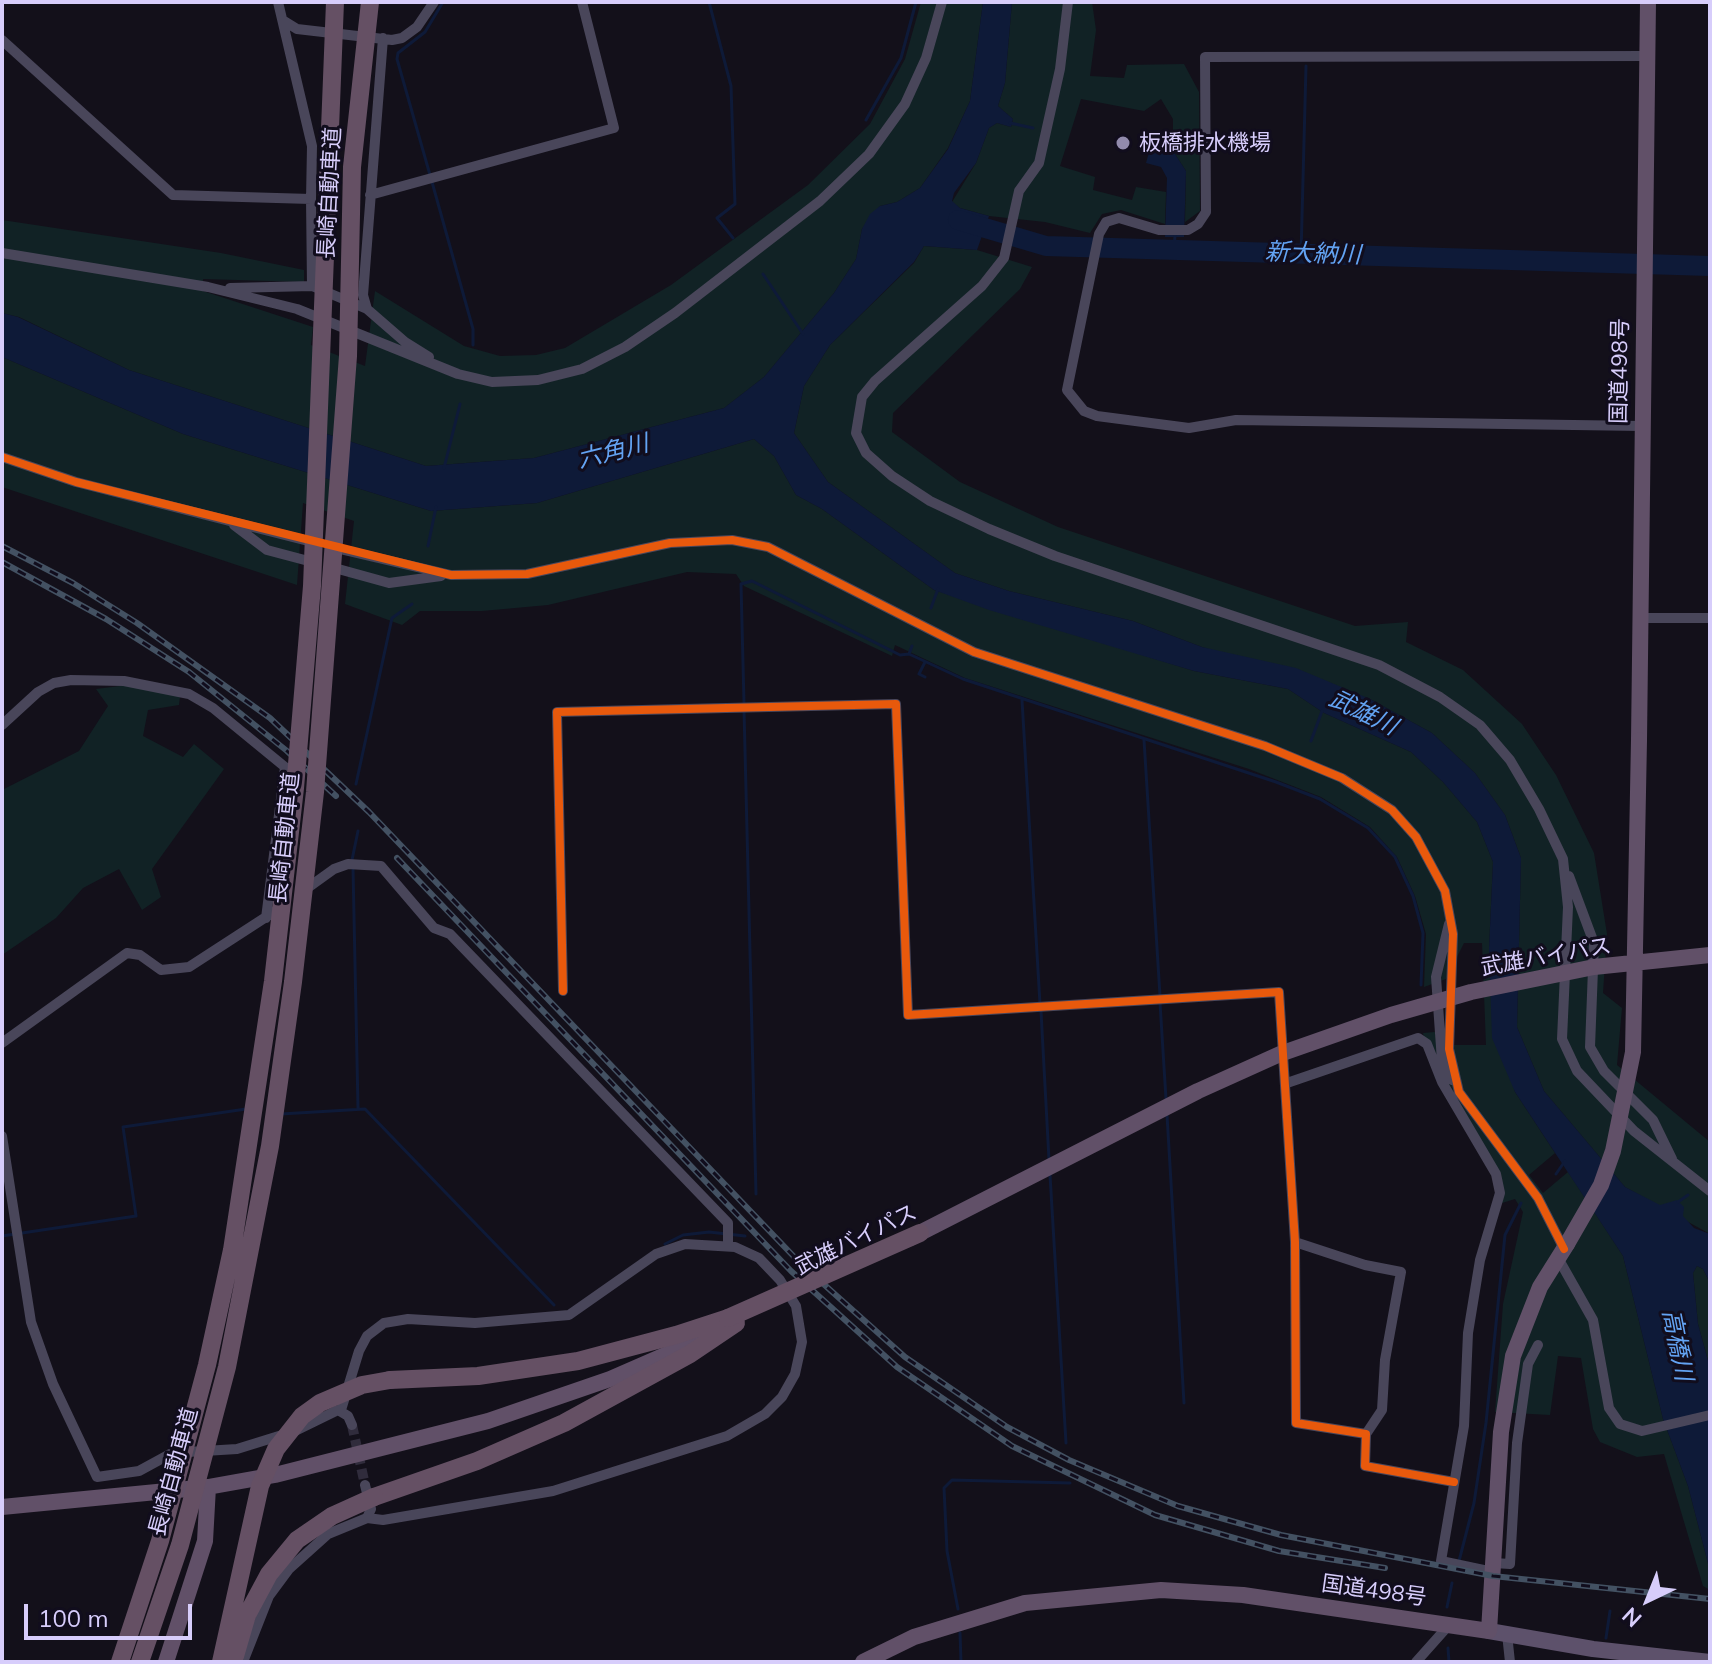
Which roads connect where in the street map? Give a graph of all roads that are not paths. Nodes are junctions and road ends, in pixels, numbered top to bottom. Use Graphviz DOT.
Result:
graph roads {
  1 [pos="278,2"];
  2 [pos="335,2"];
  3 [pos="370,2"];
  4 [pos="434,2"];
  5 [pos="582,2"];
  6 [pos="942,2"];
  7 [pos="1068,2"];
  8 [pos="1648,2"];
  9 [pos="284,21"];
  10 [pos="383,38"];
  11 [pos="2,40"];
  12 [pos="1647,56"];
  13 [pos="370,195"];
  14 [pos="311,199"];
  15 [pos="2,253"];
  16 [pos="312,286"];
  17 [pos="208,287"];
  18 [pos="367,309"];
  19 [pos="458,374"];
  20 [pos="1641,426"];
  21 [pos="2,457"];
  22 [pos="227,520"];
  23 [pos="451,575"];
  24 [pos="1641,618"];
  25 [pos="1710,618"];
  26 [pos="2,725"];
  27 [pos="1563,859"];
  28 [pos="266,918"];
  29 [pos="1450,919"];
  30 [pos="1710,955"];
  31 [pos="1635,965"];
  32 [pos="563,991"];
  33 [pos="2,1043"];
  34 [pos="1437,1061"];
  35 [pos="1287,1083"];
  36 [pos="1459,1092"];
  37 [pos="2,1136"];
  38 [pos="1675,1164"];
  39 [pos="1710,1191"];
  40 [pos="920,1233"];
  41 [pos="1295,1242"];
  42 [pos="728,1246"];
  43 [pos="1563,1250"];
  44 [pos="732,1320"];
  45 [pos="1538,1345"];
  46 [pos="341,1410"];
  47 [pos="1710,1415"];
  48 [pos="352,1425"];
  49 [pos="1366,1434"];
  50 [pos="1454,1482"];
  51 [pos="208,1487"];
  52 [pos="370,1491"];
  53 [pos="2,1507"];
  54 [pos="1505,1515"];
  55 [pos="367,1518"];
  56 [pos="1493,1568"];
  57 [pos="1449,1625"];
  58 [pos="1489,1631"];
  59 [pos="1507,1634"];
  60 [pos="120,1662"];
  61 [pos="140,1662"];
  62 [pos="166,1662"];
  63 [pos="221,1662"];
  64 [pos="233,1662"];
  65 [pos="243,1662"];
  66 [pos="863,1662"];
  67 [pos="1416,1662"];
  68 [pos="1510,1662"];
  69 [pos="1706,1662"];
  1 -- 9 [label="street"];
  2 -- 60 [label="highway, 長崎自動車道, bridge"];
  3 -- 61 [label="highway, 長崎自動車道, bridge"];
  4 -- 10 [label="street"];
  5 -- 13 [label="street"];
  6 -- 19 [label="street"];
  7 -- 27 [label="street"];
  8 -- 12 [label="highway, 国道498号"];
  9 -- 10 [label="street"];
  9 -- 14 [label="street"];
  10 -- 13 [label="street"];
  11 -- 14 [label="street"];
  12 -- 20 [label="highway, 国道498号"];
  12 -- 20 [label="street"];
  13 -- 18 [label="street"];
  14 -- 16 [label="street"];
  15 -- 17 [label="street"];
  16 -- 17 [label="street"];
  16 -- 18 [label="street"];
  17 -- 19 [label="street"];
  18 -- 19 [label="street"];
  20 -- 24 [label="highway, 国道498号"];
  21 -- 22 [label="street"];
  22 -- 23 [label="street"];
  22 -- 23 [label="street"];
  23 -- 29 [label="street"];
  24 -- 25 [label="street"];
  24 -- 31 [label="highway, 国道498号, bridge"];
  26 -- 28 [label="street"];
  27 -- 38 [label="street"];
  27 -- 38 [label="street"];
  28 -- 33 [label="street"];
  28 -- 42 [label="street"];
  29 -- 34 [label="street"];
  29 -- 36 [label="street"];
  30 -- 31 [label="highway, 武雄バイパス, bridge"];
  31 -- 40 [label="highway, 武雄バイパス, bridge"];
  31 -- 43 [label="highway, 国道498号, bridge"];
  32 -- 35 [label="street"];
  34 -- 35 [label="street"];
  34 -- 36 [label="street"];
  34 -- 50 [label="street"];
  35 -- 41 [label="street"];
  36 -- 43 [label="street"];
  37 -- 46 [label="street"];
  38 -- 39 [label="street"];
  40 -- 44 [label="highway, bridge"];
  41 -- 49 [label="street"];
  41 -- 49 [label="street"];
  42 -- 46 [label="street"];
  42 -- 55 [label="street"];
  43 -- 47 [label="street"];
  43 -- 54 [label="highway"];
  44 -- 51 [label="highway"];
  44 -- 52 [label="highway"];
  44 -- 63 [label="highway, bridge"];
  45 -- 54 [label="street"];
  46 -- 48 [label="street"];
  49 -- 50 [label="street"];
  50 -- 56 [label="street"];
  51 -- 53 [label="highway"];
  51 -- 62 [label="highway"];
  52 -- 55 [label="street"];
  52 -- 64 [label="highway, bridge"];
  54 -- 56 [label="highway"];
  55 -- 65 [label="street"];
  56 -- 58 [label="highway"];
  57 -- 58 [label="highway, 国道498号"];
  57 -- 66 [label="highway, 国道498号"];
  57 -- 67 [label="street"];
  58 -- 59 [label="main road"];
  59 -- 68 [label="street"];
  59 -- 69 [label="main road"];
}
